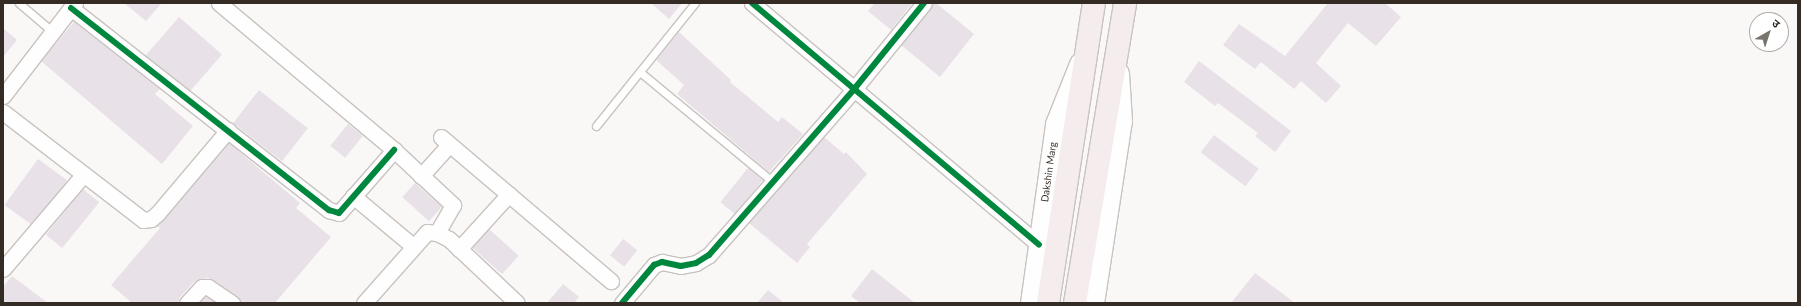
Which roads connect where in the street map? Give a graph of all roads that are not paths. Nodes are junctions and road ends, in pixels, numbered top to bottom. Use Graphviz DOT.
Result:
graph roads {
  1 [pos="19,3"];
  2 [pos="219,3"];
  3 [pos="695,3"];
  4 [pos="752,3"];
  5 [pos="924,3"];
  6 [pos="1094,3"];
  7 [pos="1137,3"];
  8 [pos="73,5"];
  9 [pos="1124,13"];
  10 [pos="53,32"];
  11 [pos="1087,47"];
  12 [pos="1117,61"];
  13 [pos="640,72"];
  14 [pos="855,88"];
  15 [pos="3,96"];
  16 [pos="3,112"];
  17 [pos="596,126"];
  18 [pos="228,130"];
  19 [pos="394,150"];
  20 [pos="83,175"];
  21 [pos="422,176"];
  22 [pos="773,182"];
  23 [pos="509,194"];
  24 [pos="353,196"];
  25 [pos="437,233"];
  26 [pos="1039,245"];
  27 [pos="413,246"];
  28 [pos="459,249"];
  29 [pos="3,269"];
  30 [pos="611,281"];
  31 [pos="187,303"];
  32 [pos="232,303"];
  33 [pos="364,303"];
  34 [pos="517,303"];
  35 [pos="622,303"];
  36 [pos="1031,303"];
  37 [pos="1048,303"];
  38 [pos="1075,303"];
  39 [pos="1093,303"];
  1 -- 10 [label="lane"];
  2 -- 19 [label="street"];
  3 -- 13 [label="lane"];
  4 -- 14 [label="street"];
  5 -- 14 [label="street"];
  6 -- 11 [label="highway, Dakshin Marg"];
  7 -- 9 [label="street"];
  8 -- 10 [label="street"];
  8 -- 18 [label="street"];
  9 -- 12 [label="highway"];
  10 -- 15 [label="street"];
  11 -- 26 [label="street, Dakshin Marg"];
  11 -- 37 [label="highway, Dakshin Marg"];
  12 -- 38 [label="highway"];
  12 -- 39 [label="street"];
  13 -- 17 [label="lane"];
  13 -- 22 [label="lane"];
  14 -- 22 [label="street"];
  14 -- 26 [label="street"];
  16 -- 20 [label="street"];
  18 -- 20 [label="street"];
  18 -- 24 [label="street"];
  19 -- 21 [label="street"];
  19 -- 24 [label="street"];
  20 -- 29 [label="street"];
  21 -- 23 [label="street"];
  21 -- 25 [label="street"];
  22 -- 35 [label="street"];
  23 -- 28 [label="street"];
  23 -- 30 [label="street"];
  24 -- 27 [label="street"];
  25 -- 27 [label="street"];
  25 -- 28 [label="street"];
  26 -- 36 [label="street, Dakshin Marg"];
  27 -- 33 [label="street"];
  28 -- 34 [label="street"];
  31 -- 32 [label="street"];
}
